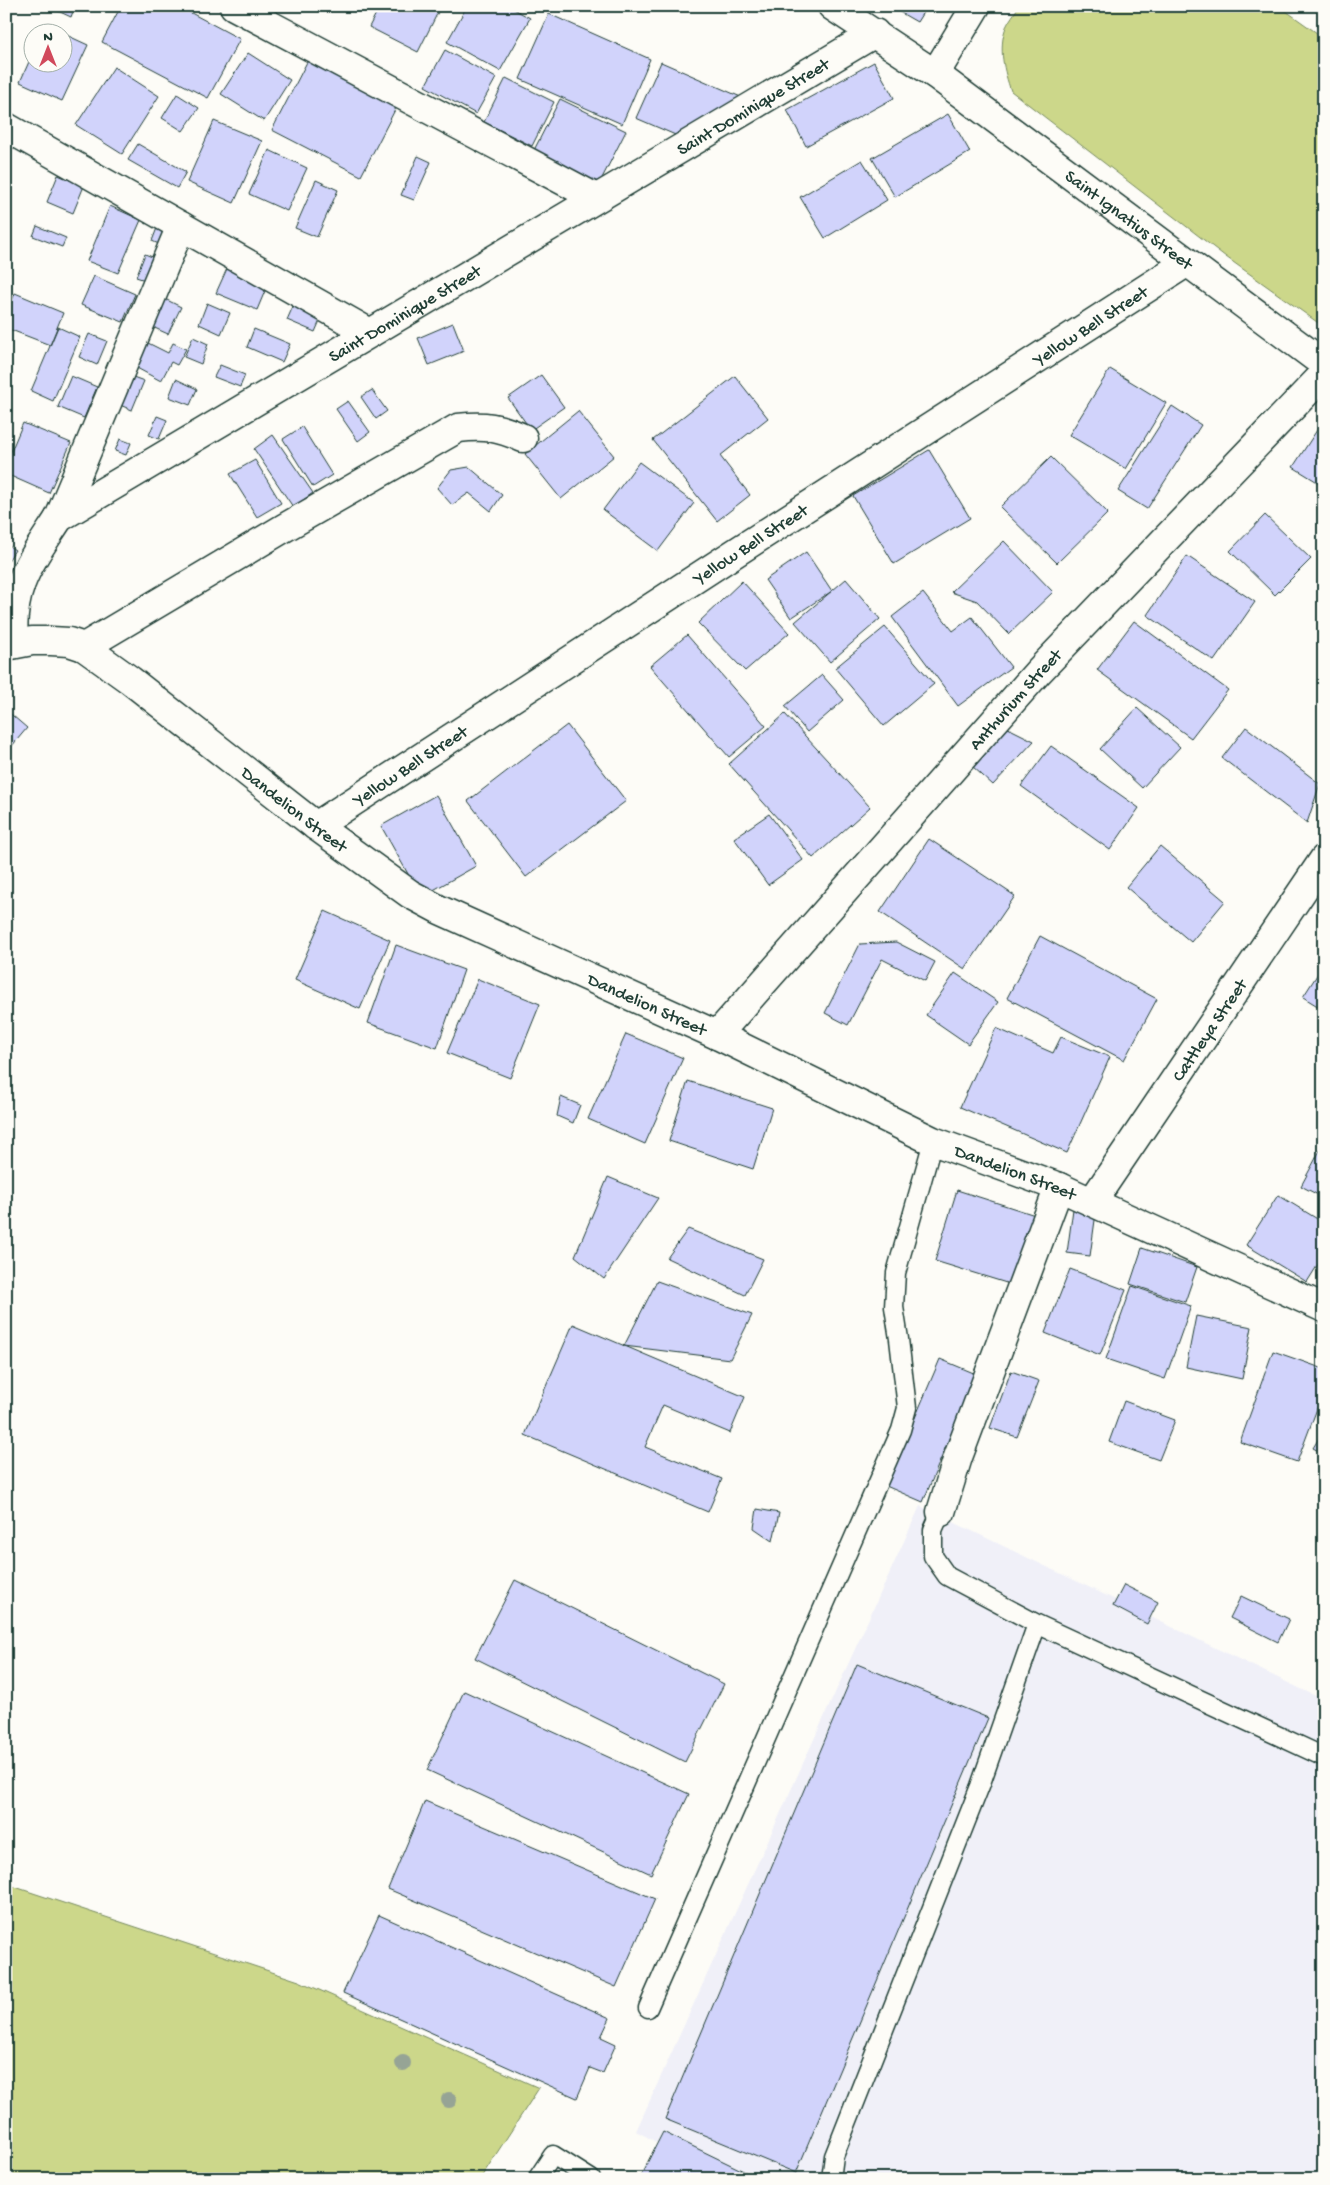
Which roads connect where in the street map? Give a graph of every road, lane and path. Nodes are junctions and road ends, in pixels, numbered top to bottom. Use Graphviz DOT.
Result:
graph roads {
  1 [pos="234,6"];
  2 [pos="832,6"];
  3 [pos="976,6"];
  4 [pos="875,33"];
  5 [pos="935,74"];
  6 [pos="6,127"];
  7 [pos="596,198"];
  8 [pos="181,226"];
  9 [pos="1186,263"];
  10 [pos="370,333"];
  11 [pos="1324,364"];
  12 [pos="1324,374"];
  13 [pos="524,438"];
  14 [pos="59,518"];
  15 [pos="10,645"];
  16 [pos="84,647"];
  17 [pos="316,826"];
  18 [pos="1324,859"];
  19 [pos="717,1035"];
  20 [pos="933,1141"];
  21 [pos="1059,1187"];
  22 [pos="1092,1202"];
  23 [pos="1324,1308"];
  24 [pos="941,1512"];
  25 [pos="1037,1624"];
  26 [pos="1324,1756"];
  27 [pos="648,2008"];
  28 [pos="537,2179"];
  29 [pos="590,2179"];
  30 [pos="831,2179"];
  1 -- 7 [label="street"];
  2 -- 4 [label="street, Saint Ignatius Street"];
  3 -- 5 [label="street"];
  4 -- 5 [label="street, Saint Ignatius Street"];
  4 -- 7 [label="street, Saint Dominique Street"];
  5 -- 9 [label="street, Saint Ignatius Street"];
  6 -- 8 [label="street"];
  7 -- 10 [label="street, Saint Dominique Street"];
  8 -- 10 [label="street"];
  8 -- 14 [label="street"];
  9 -- 11 [label="street, Saint Ignatius Street"];
  9 -- 17 [label="street, Yellow Bell Street"];
  10 -- 14 [label="street, Saint Dominique Street"];
  12 -- 19 [label="street, Anthurium Street"];
  13 -- 16 [label="street"];
  14 -- 15 [label="street, Saint Dominique Street"];
  15 -- 16 [label="street, Dandelion Street"];
  16 -- 17 [label="street, Dandelion Street"];
  17 -- 19 [label="street, Dandelion Street"];
  18 -- 22 [label="street, Cattleya Street"];
  19 -- 20 [label="street, Dandelion Street"];
  20 -- 21 [label="street, Dandelion Street"];
  20 -- 27 [label="lane"];
  21 -- 22 [label="street, Dandelion Street"];
  21 -- 24 [label="street"];
  22 -- 23 [label="street, Dandelion Street"];
  24 -- 25 [label="lane"];
  25 -- 26 [label="lane"];
  25 -- 30 [label="lane"];
  28 -- 29 [label="lane"];
}
